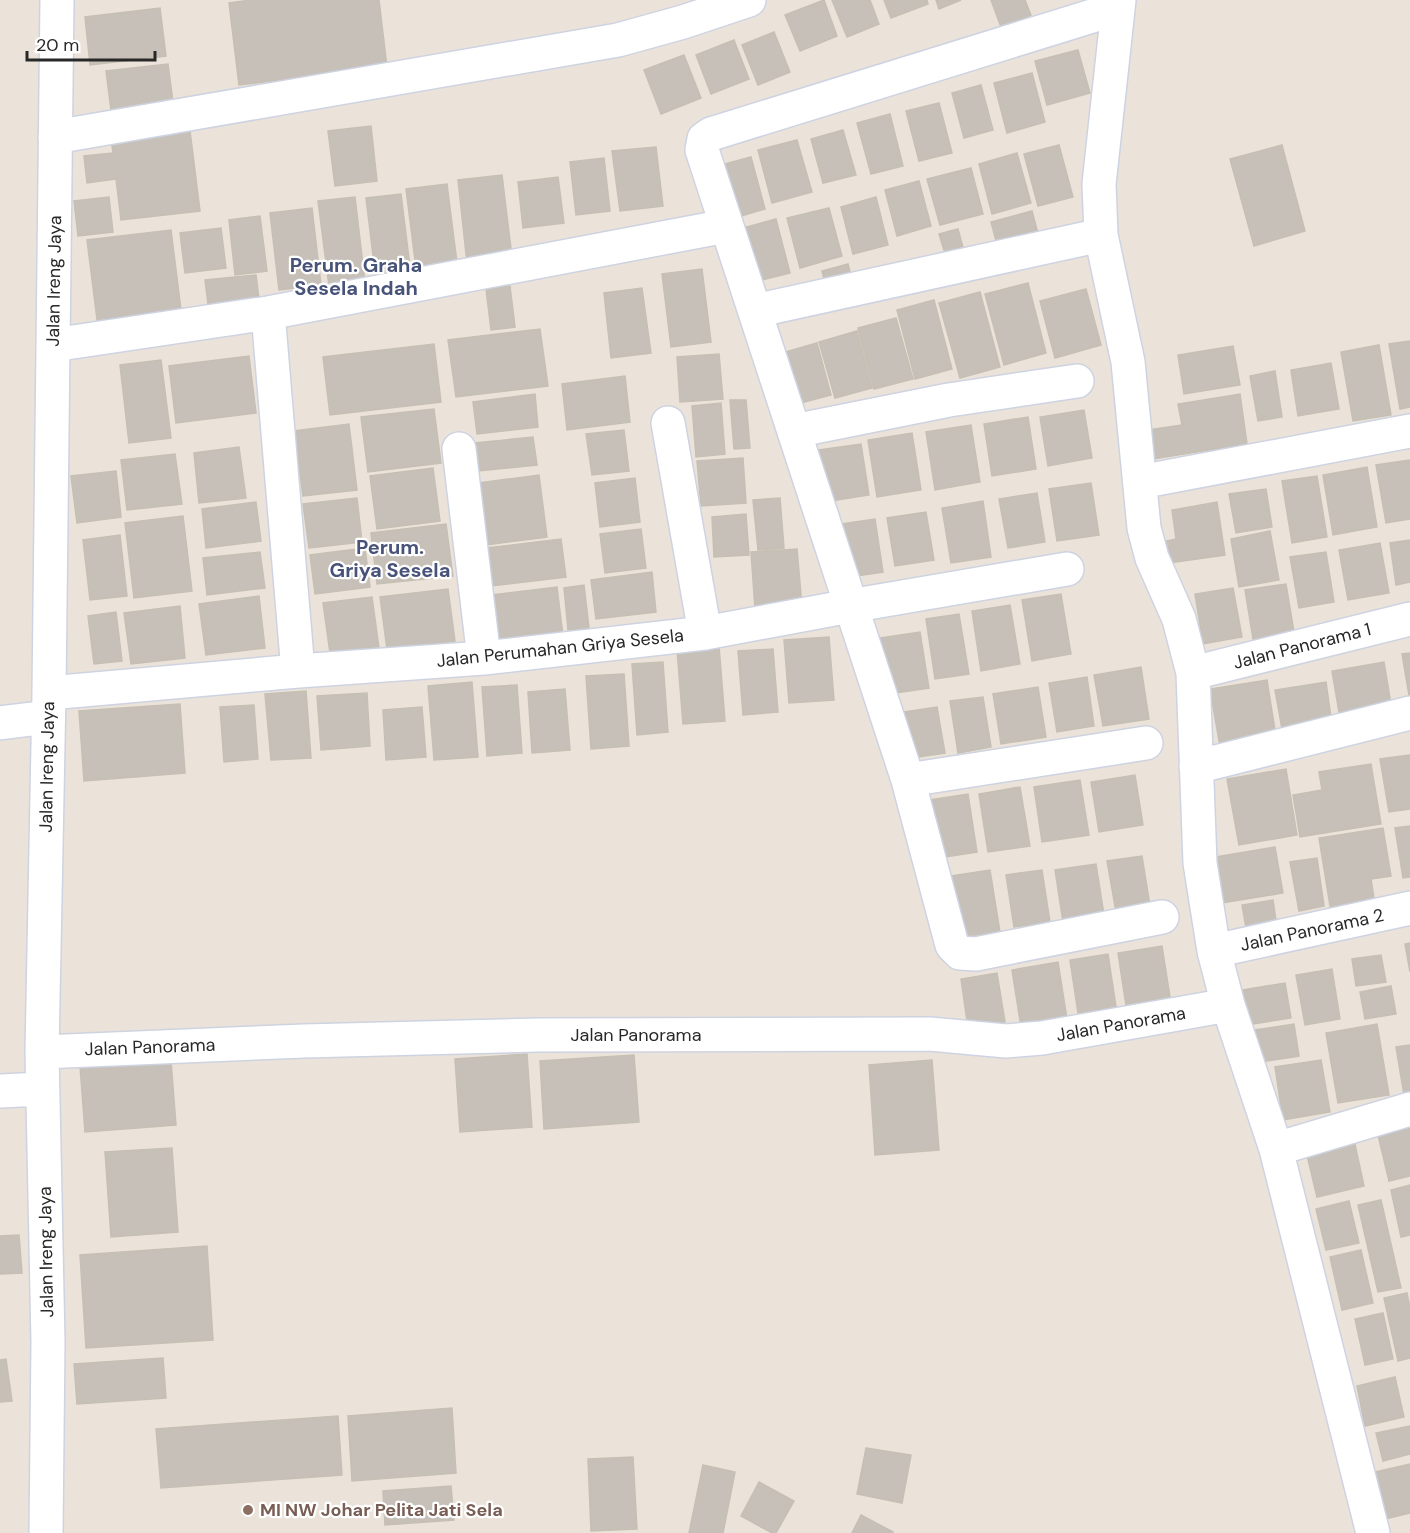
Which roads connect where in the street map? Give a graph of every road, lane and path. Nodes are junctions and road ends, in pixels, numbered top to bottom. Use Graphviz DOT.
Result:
graph roads {
  1 [pos="57,0"];
  2 [pos="749,0"];
  3 [pos="1119,4"];
  4 [pos="55,136"];
  5 [pos="726,226"];
  6 [pos="1101,235"];
  7 [pos="755,311"];
  8 [pos="268,313"];
  9 [pos="53,345"];
  10 [pos="1077,381"];
  11 [pos="668,423"];
  12 [pos="794,431"];
  13 [pos="1410,431"];
  14 [pos="459,449"];
  15 [pos="1140,482"];
  16 [pos="1067,569"];
  17 [pos="850,606"];
  18 [pos="1410,619"];
  19 [pos="705,633"];
  20 [pos="484,658"];
  21 [pos="298,671"];
  22 [pos="1193,673"];
  23 [pos="49,705"];
  24 [pos="1410,713"];
  25 [pos="0,723"];
  26 [pos="1146,742"];
  27 [pos="1196,767"];
  28 [pos="908,780"];
  29 [pos="1410,908"];
  30 [pos="1162,917"];
  31 [pos="1214,951"];
  32 [pos="1228,1005"];
  33 [pos="42,1052"];
  34 [pos="42,1089"];
  35 [pos="0,1091"];
  36 [pos="1410,1109"];
  37 [pos="1276,1149"];
  38 [pos="46,1533"];
  39 [pos="1373,1533"];
  1 -- 4 [label="street, Jalan Ireng Jaya"];
  2 -- 4 [label="street"];
  3 -- 5 [label="street"];
  3 -- 6 [label="street"];
  4 -- 9 [label="street, Jalan Ireng Jaya"];
  5 -- 7 [label="street"];
  5 -- 8 [label="street"];
  6 -- 7 [label="street"];
  6 -- 15 [label="street"];
  7 -- 12 [label="street"];
  8 -- 9 [label="street"];
  8 -- 21 [label="street"];
  9 -- 23 [label="street, Jalan Ireng Jaya"];
  10 -- 12 [label="street"];
  11 -- 19 [label="street"];
  12 -- 17 [label="street"];
  13 -- 15 [label="street"];
  14 -- 20 [label="street"];
  15 -- 22 [label="street"];
  16 -- 17 [label="street, Jalan Perumahan Griya Sesela"];
  17 -- 19 [label="street, Jalan Perumahan Griya Sesela"];
  17 -- 28 [label="street"];
  18 -- 22 [label="street, Jalan Panorama 1"];
  19 -- 20 [label="street, Jalan Perumahan Griya Sesela"];
  20 -- 21 [label="street, Jalan Perumahan Griya Sesela"];
  21 -- 23 [label="street, Jalan Perumahan Griya Sesela"];
  22 -- 27 [label="street"];
  23 -- 25 [label="street, Jalan Perumahan Griya Sesela"];
  23 -- 33 [label="street, Jalan Ireng Jaya"];
  24 -- 27 [label="street"];
  26 -- 28 [label="street"];
  27 -- 31 [label="street"];
  28 -- 30 [label="street"];
  29 -- 31 [label="street, Jalan Panorama 2"];
  31 -- 32 [label="street"];
  32 -- 33 [label="street, Jalan Panorama"];
  32 -- 37 [label="street"];
  33 -- 34 [label="street, Jalan Ireng Jaya"];
  34 -- 35 [label="street"];
  34 -- 38 [label="street, Jalan Ireng Jaya"];
  36 -- 37 [label="street"];
  37 -- 39 [label="street"];
}
